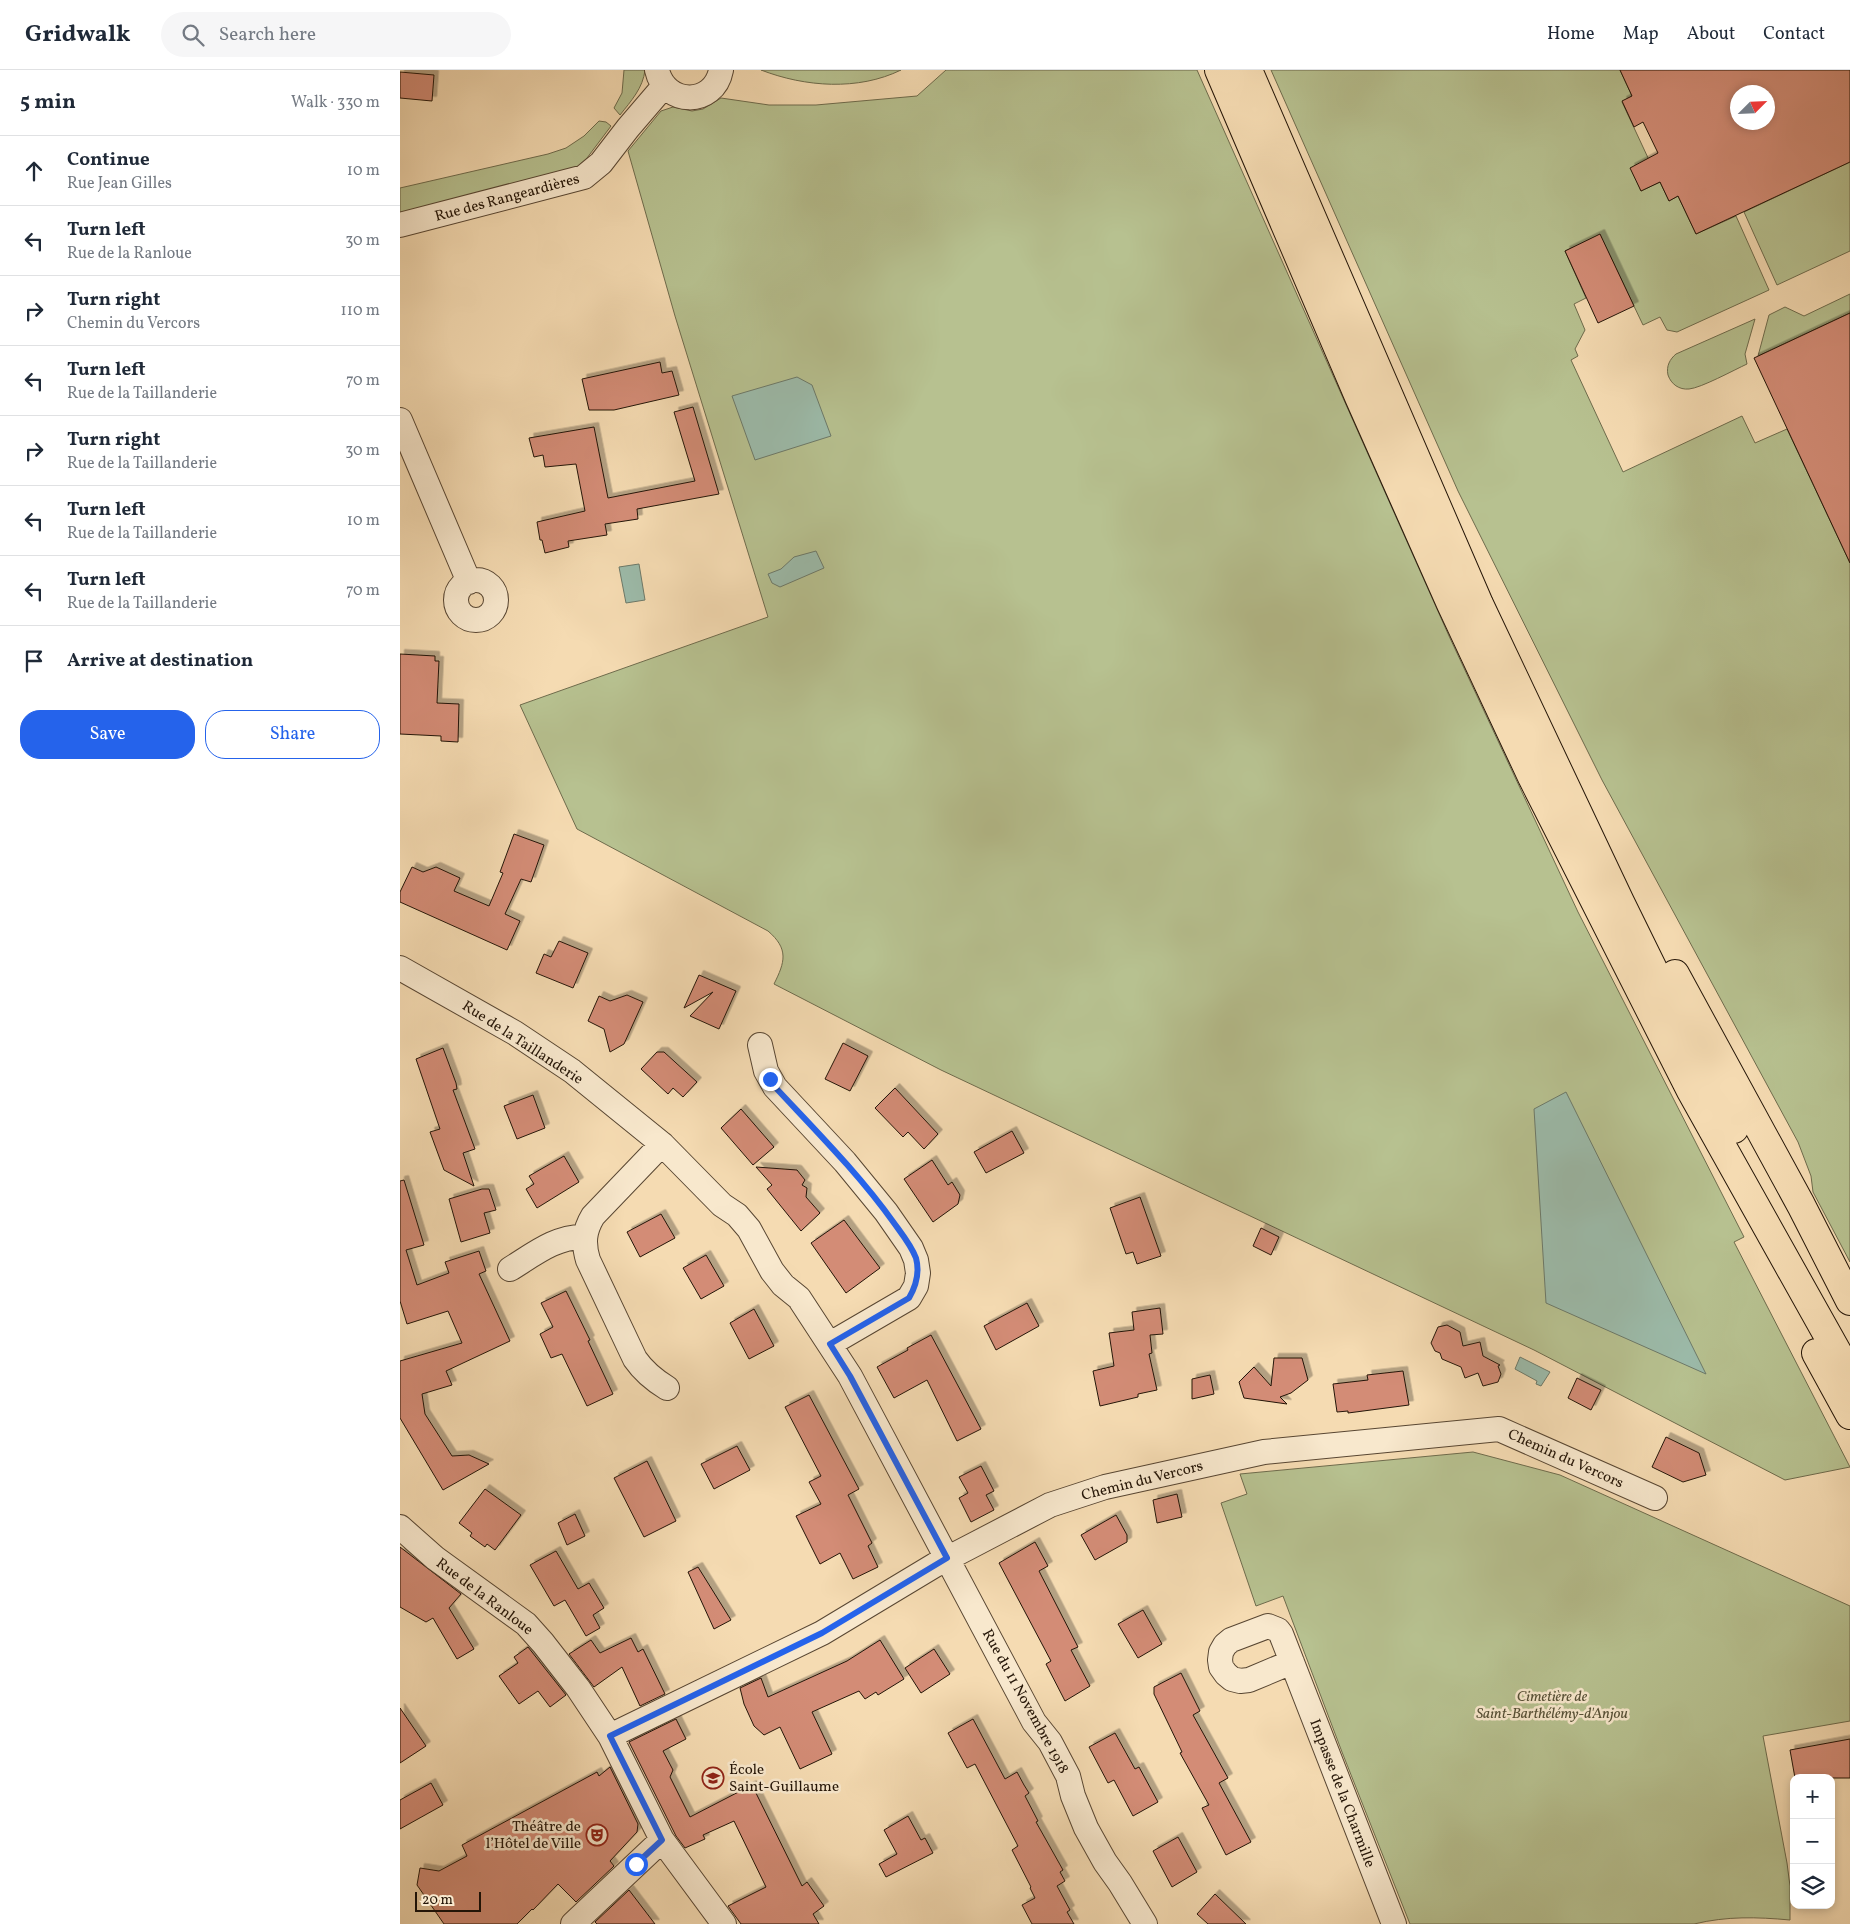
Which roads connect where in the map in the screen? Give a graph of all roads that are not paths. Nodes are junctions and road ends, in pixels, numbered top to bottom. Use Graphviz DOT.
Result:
graph roads {
  1 [pos="721,70"];
  2 [pos="1219,70"];
  3 [pos="1248,70"];
  4 [pos="661,78"];
  5 [pos="400,225"];
  6 [pos="400,420"];
  7 [pos="469,582"];
  8 [pos="1572,799"];
  9 [pos="400,968"];
  10 [pos="760,1045"];
  11 [pos="1691,1091"];
  12 [pos="662,1144"];
  13 [pos="1801,1206"];
  14 [pos="584,1237"];
  15 [pos="510,1269"];
  16 [pos="1850,1278"];
  17 [pos="1850,1300"];
  18 [pos="830,1344"];
  19 [pos="1850,1345"];
  20 [pos="1850,1375"];
  21 [pos="667,1388"];
  22 [pos="1850,1415"];
  23 [pos="1655,1498"];
  24 [pos="400,1527"];
  25 [pos="947,1558"];
  26 [pos="1292,1662"];
  27 [pos="610,1736"];
  28 [pos="662,1840"];
  29 [pos="573,1924"];
  30 [pos="724,1924"];
  31 [pos="1145,1924"];
  32 [pos="1394,1924"];
  1 -- 4 [label="street"];
  2 -- 11 [label="highway"];
  3 -- 8 [label="highway"];
  4 -- 5 [label="street, Rue des Rangeardières"];
  6 -- 7 [label="street"];
  8 -- 13 [label="highway"];
  8 -- 19 [label="highway"];
  9 -- 12 [label="street, Rue de la Taillanderie"];
  10 -- 18 [label="street"];
  11 -- 20 [label="highway"];
  11 -- 22 [label="highway"];
  12 -- 14 [label="street"];
  12 -- 18 [label="street, Rue de la Taillanderie"];
  13 -- 16 [label="highway"];
  13 -- 17 [label="highway"];
  14 -- 15 [label="street"];
  14 -- 21 [label="street"];
  18 -- 25 [label="street, Rue de la Taillanderie"];
  23 -- 25 [label="street, Chemin du Vercors"];
  24 -- 27 [label="street, Rue de la Ranloue"];
  25 -- 27 [label="street, Chemin du Vercors"];
  25 -- 31 [label="street, Rue du 11 Novembre 1918"];
  26 -- 32 [label="street, Impasse de la Charmille"];
  27 -- 28 [label="street, Rue de la Ranloue"];
  28 -- 29 [label="street"];
  28 -- 30 [label="street, Rue de la Ranloue"];
}
